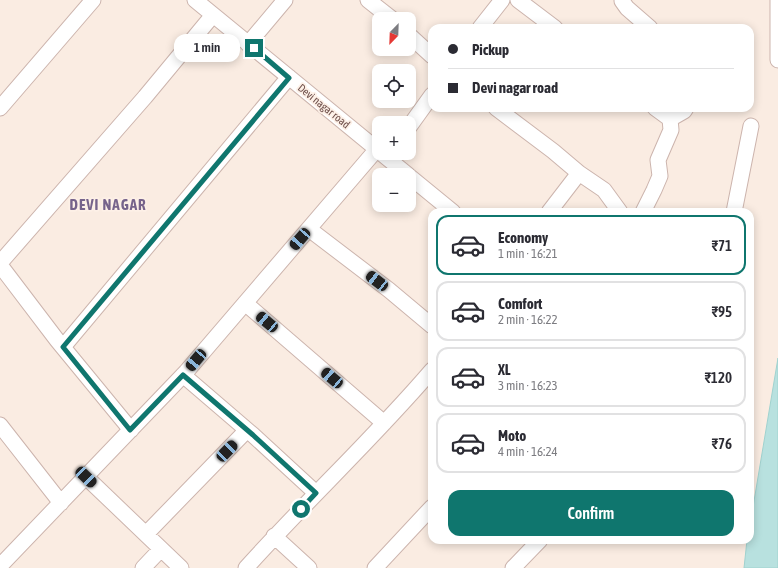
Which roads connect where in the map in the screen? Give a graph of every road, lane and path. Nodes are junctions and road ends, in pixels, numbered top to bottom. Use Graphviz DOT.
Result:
graph roads {
  1 [pos="93,0"];
  2 [pos="195,0"];
  3 [pos="285,0"];
  4 [pos="368,0"];
  5 [pos="502,0"];
  6 [pos="518,0"];
  7 [pos="623,0"];
  8 [pos="778,0"];
  9 [pos="383,12"];
  10 [pos="214,15"];
  11 [pos="483,24"];
  12 [pos="550,24"];
  13 [pos="645,24"];
  14 [pos="416,41"];
  15 [pos="248,44"];
  16 [pos="428,52"];
  17 [pos="778,60"];
  18 [pos="289,78"];
  19 [pos="428,101"];
  20 [pos="0,108"];
  21 [pos="501,112"];
  22 [pos="660,112"];
  23 [pos="682,112"];
  24 [pos="416,117"];
  25 [pos="670,119"];
  26 [pos="751,126"];
  27 [pos="372,144"];
  28 [pos="376,160"];
  29 [pos="391,160"];
  30 [pos="401,168"];
  31 [pos="579,173"];
  32 [pos="416,181"];
  33 [pos="448,208"];
  34 [pos="552,208"];
  35 [pos="617,208"];
  36 [pos="645,208"];
  37 [pos="735,208"];
  38 [pos="309,228"];
  39 [pos="0,264"];
  40 [pos="245,303"];
  41 [pos="428,323"];
  42 [pos="63,347"];
  43 [pos="428,374"];
  44 [pos="183,375"];
  45 [pos="384,423"];
  46 [pos="0,425"];
  47 [pos="130,430"];
  48 [pos="247,430"];
  49 [pos="86,477"];
  50 [pos="316,493"];
  51 [pos="61,503"];
  52 [pos="428,511"];
  53 [pos="146,534"];
  54 [pos="274,536"];
  55 [pos="537,544"];
  56 [pos="161,549"];
  57 [pos="522,565"];
  58 [pos="0,566"];
  59 [pos="143,568"];
  60 [pos="181,568"];
  61 [pos="246,568"];
  62 [pos="309,568"];
  63 [pos="375,568"];
  1 -- 20 [label="street"];
  2 -- 10 [label="street, Devi nagar road"];
  3 -- 15 [label="street"];
  4 -- 9 [label="street"];
  5 -- 11 [label="street"];
  6 -- 12 [label="street"];
  7 -- 13 [label="street"];
  8 -- 17 [label="street"];
  10 -- 15 [label="street, Devi nagar road"];
  10 -- 39 [label="street"];
  14 -- 16 [label="street"];
  15 -- 18 [label="street, Devi nagar road"];
  18 -- 27 [label="street, Devi nagar road"];
  18 -- 42 [label="street"];
  19 -- 24 [label="street"];
  21 -- 31 [label="street"];
  22 -- 25 [label="street"];
  23 -- 25 [label="street"];
  25 -- 36 [label="street"];
  26 -- 37 [label="street"];
  28 -- 38 [label="street"];
  29 -- 30 [label="street, Devi nagar road"];
  31 -- 34 [label="street"];
  31 -- 35 [label="street"];
  32 -- 33 [label="street, Devi nagar road"];
  38 -- 40 [label="street"];
  38 -- 41 [label="street"];
  39 -- 42 [label="street"];
  40 -- 44 [label="street"];
  40 -- 45 [label="street"];
  42 -- 47 [label="street"];
  43 -- 45 [label="street"];
  44 -- 47 [label="street"];
  44 -- 48 [label="street"];
  45 -- 50 [label="street"];
  46 -- 51 [label="street"];
  47 -- 49 [label="street"];
  48 -- 50 [label="street"];
  48 -- 53 [label="street"];
  49 -- 51 [label="street"];
  49 -- 53 [label="street"];
  50 -- 54 [label="street"];
  51 -- 58 [label="street"];
  52 -- 63 [label="street"];
  53 -- 56 [label="street"];
  54 -- 61 [label="street"];
  54 -- 62 [label="street"];
  55 -- 57 [label="street"];
  56 -- 59 [label="street"];
  56 -- 60 [label="street"];
}
